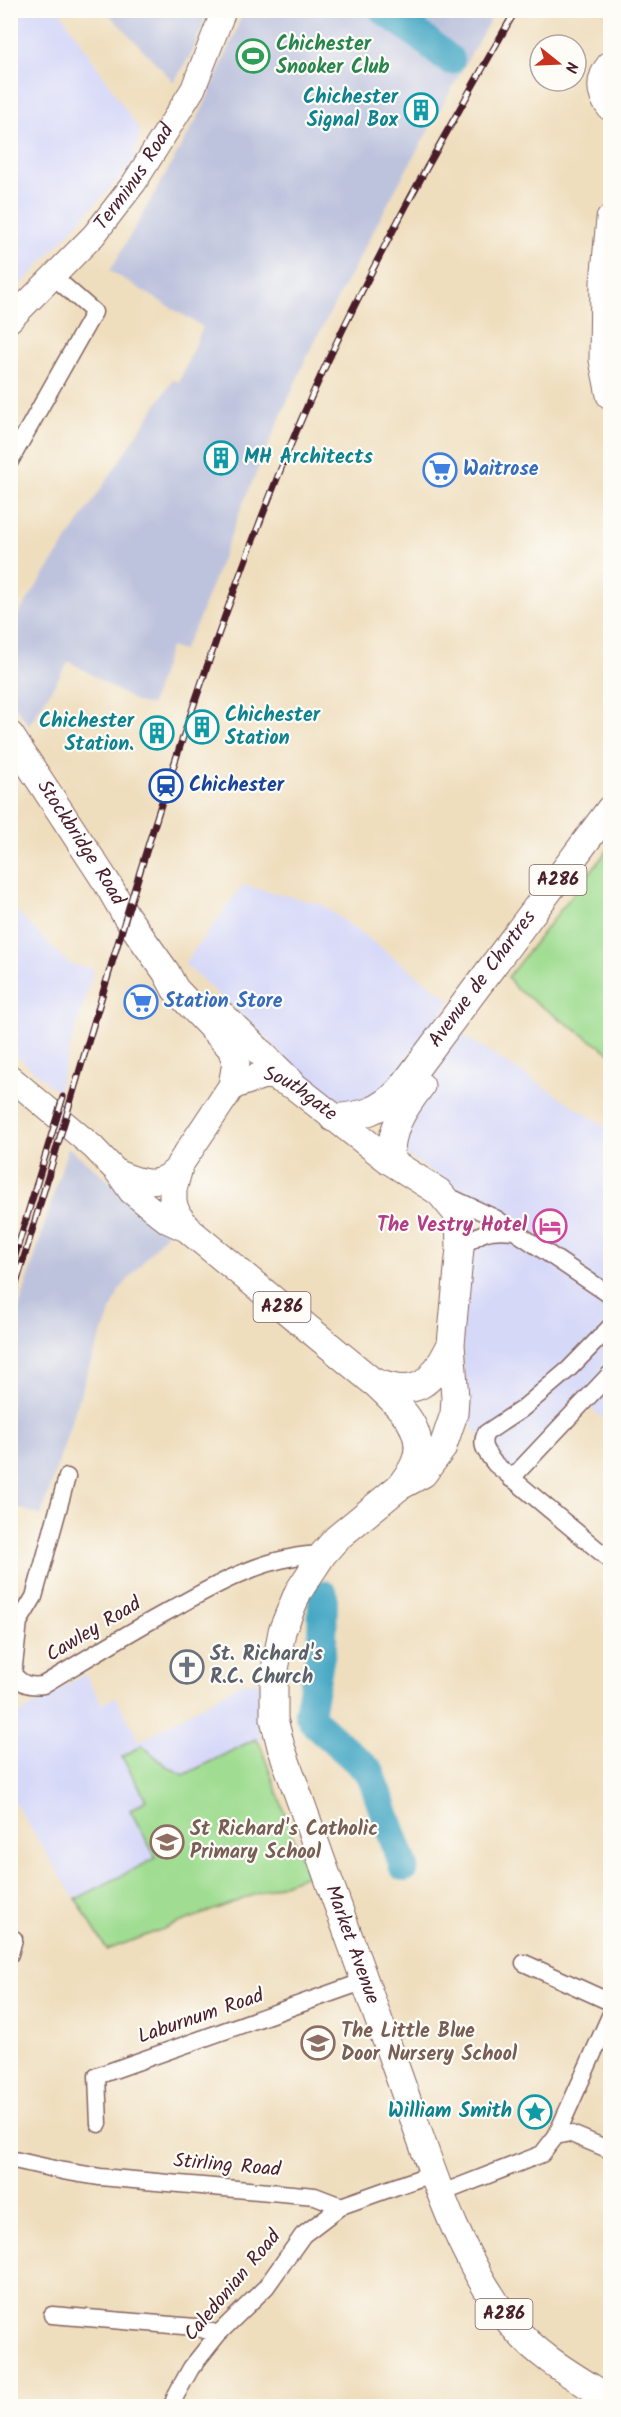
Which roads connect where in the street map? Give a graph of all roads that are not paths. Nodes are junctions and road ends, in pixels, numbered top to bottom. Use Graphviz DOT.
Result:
graph roads {
  1 [pos="224,10"];
  2 [pos="610,64"];
  3 [pos="610,107"];
  4 [pos="610,219"];
  5 [pos="54,277"];
  6 [pos="10,320"];
  7 [pos="610,395"];
  8 [pos="10,461"];
  9 [pos="10,735"];
  10 [pos="610,809"];
  11 [pos="610,835"];
  12 [pos="159,962"];
  13 [pos="10,1077"];
  14 [pos="232,1086"];
  15 [pos="294,1086"];
  16 [pos="333,1118"];
  17 [pos="390,1161"];
  18 [pos="180,1164"];
  19 [pos="117,1172"];
  20 [pos="439,1192"];
  21 [pos="191,1232"];
  22 [pos="518,1232"];
  23 [pos="460,1248"];
  24 [pos="610,1295"];
  25 [pos="610,1327"];
  26 [pos="451,1344"];
  27 [pos="610,1374"];
  28 [pos="372,1382"];
  29 [pos="67,1477"];
  30 [pos="511,1479"];
  31 [pos="399,1487"];
  32 [pos="322,1554"];
  33 [pos="610,1560"];
  34 [pos="524,1963"];
  35 [pos="364,1981"];
  36 [pos="610,2002"];
  37 [pos="610,2016"];
  38 [pos="99,2124"];
  39 [pos="556,2136"];
  40 [pos="610,2150"];
  41 [pos="10,2158"];
  42 [pos="438,2183"];
  43 [pos="341,2206"];
  44 [pos="52,2315"];
  45 [pos="218,2334"];
  46 [pos="610,2399"];
  47 [pos="172,2406"];
  1 -- 5 [label="street, Terminus Road"];
  2 -- 3 [label="main road"];
  4 -- 7 [label="main road"];
  5 -- 6 [label="street, Terminus Road"];
  5 -- 8 [label="street"];
  9 -- 12 [label="main road, Stockbridge Road"];
  10 -- 16 [label="main road, Avenue de Chartres / A286"];
  11 -- 17 [label="main road, Avenue de Chartres / A286"];
  12 -- 14 [label="main road, A286"];
  12 -- 15 [label="main road, A286"];
  13 -- 19 [label="street"];
  14 -- 15 [label="main road, Southgate / A286"];
  14 -- 18 [label="main road, Southgate / A286"];
  15 -- 16 [label="main road, Southgate / A286"];
  16 -- 17 [label="main road, Southgate / A286"];
  17 -- 20 [label="main road, Southgate / A286"];
  18 -- 19 [label="street, Southgate"];
  18 -- 21 [label="main road, Southgate / A286"];
  19 -- 21 [label="street"];
  20 -- 22 [label="street, Southgate"];
  20 -- 23 [label="main road, Southgate / A286"];
  21 -- 28 [label="main road, A286"];
  22 -- 23 [label="street"];
  22 -- 24 [label="street, Southgate"];
  23 -- 26 [label="main road, Southgate / A286"];
  25 -- 30 [label="street"];
  26 -- 28 [label="main road, A286"];
  26 -- 31 [label="main road, A286"];
  27 -- 30 [label="street"];
  28 -- 31 [label="main road, A286"];
  29 -- 32 [label="street, Cawley Road"];
  30 -- 33 [label="street"];
  31 -- 32 [label="main road, Market Avenue / A286"];
  32 -- 35 [label="main road, Market Avenue / A286"];
  34 -- 36 [label="street"];
  35 -- 38 [label="street, Laburnum Road"];
  35 -- 42 [label="main road, Market Avenue / A286"];
  37 -- 39 [label="street"];
  39 -- 40 [label="street"];
  39 -- 42 [label="street"];
  41 -- 43 [label="street, Stirling Road"];
  42 -- 43 [label="street"];
  42 -- 46 [label="main road, A286"];
  43 -- 45 [label="street, Caledonian Road"];
  44 -- 45 [label="street"];
  45 -- 47 [label="street, Caledonian Road"];
}
